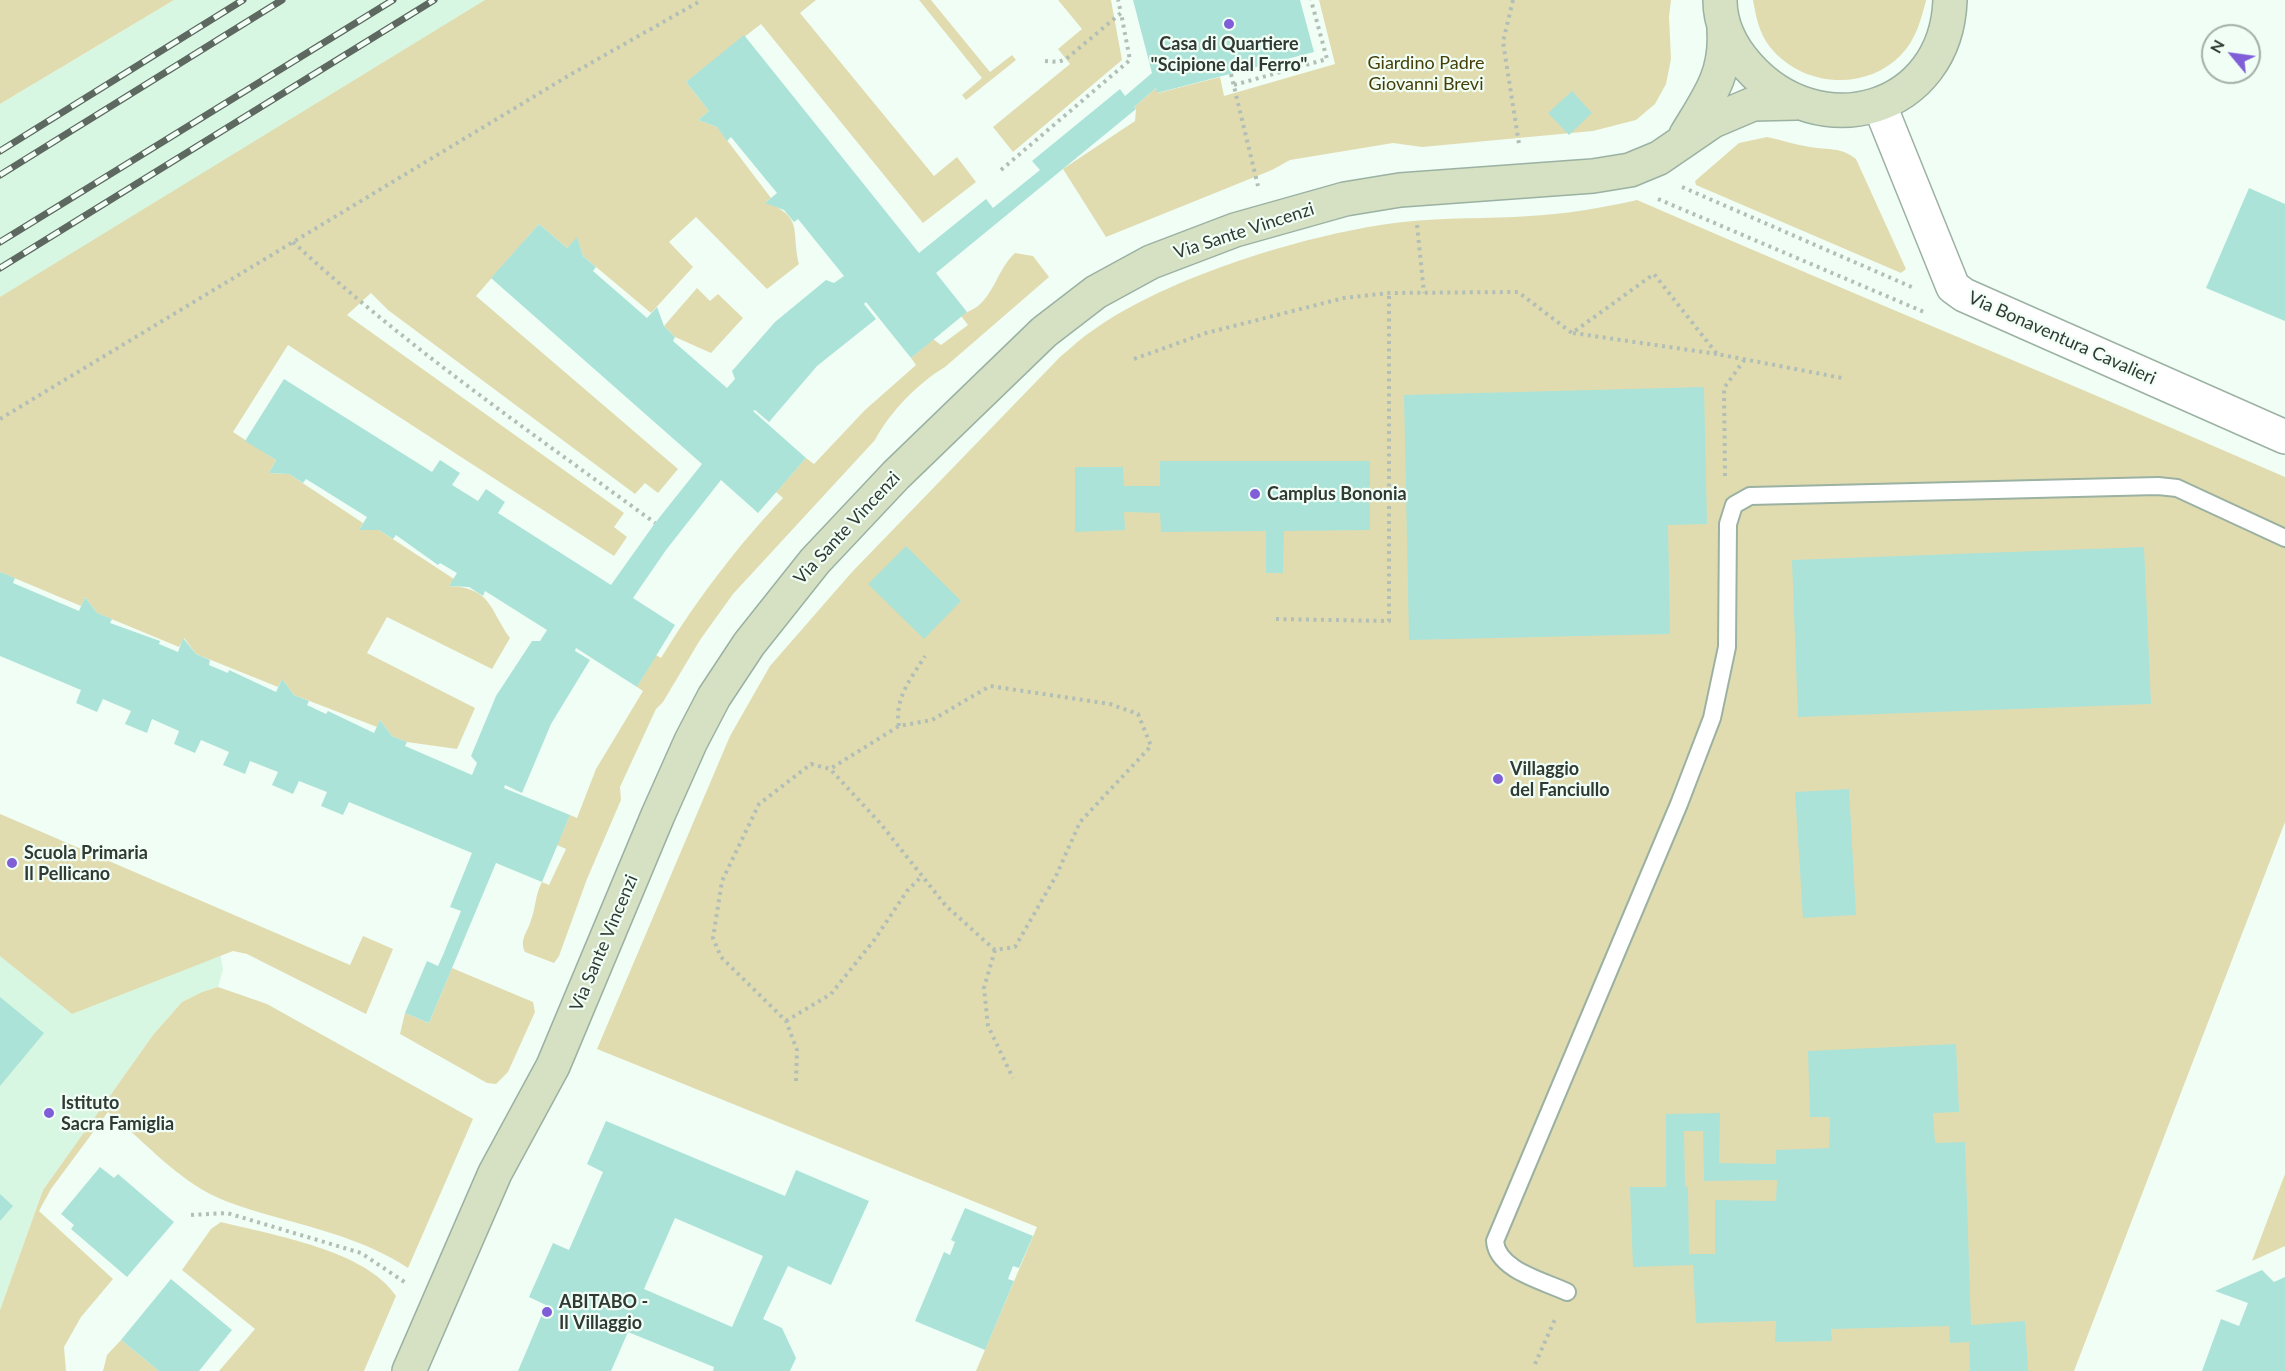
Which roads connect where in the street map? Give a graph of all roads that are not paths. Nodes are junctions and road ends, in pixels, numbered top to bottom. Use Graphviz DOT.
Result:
graph roads {
  1 [pos="1950,0"];
  2 [pos="1722,15"];
  3 [pos="1796,103"];
  4 [pos="1880,106"];
  5 [pos="1682,141"];
  6 [pos="2285,437"];
  7 [pos="2285,538"];
  8 [pos="1567,1292"];
  9 [pos="409,1371"];
  1 -- 4 [label="street"];
  2 -- 3 [label="street"];
  2 -- 5 [label="street, Via Sante Vincenzi"];
  3 -- 4 [label="street"];
  3 -- 5 [label="street, Via Sante Vincenzi"];
  4 -- 6 [label="street, Via Bonaventura Cavalieri"];
  5 -- 9 [label="street, Via Sante Vincenzi"];
  7 -- 8 [label="lane"];
}
